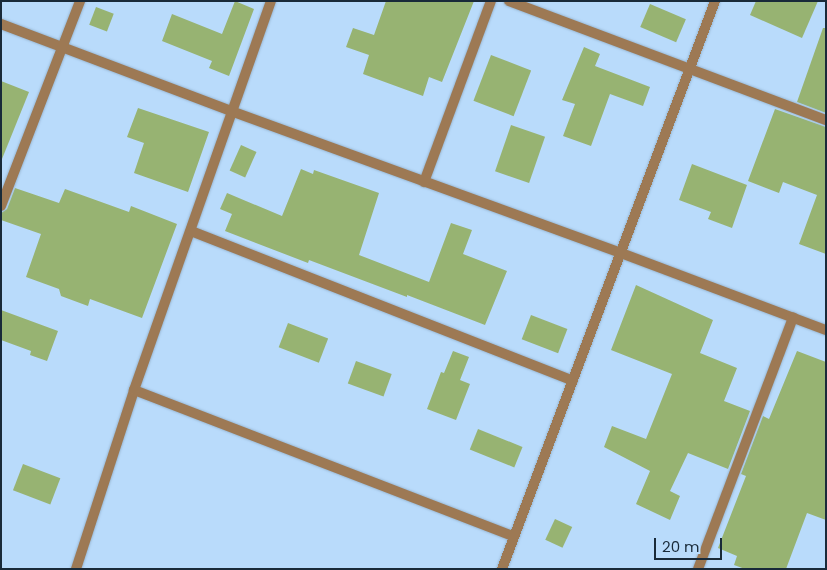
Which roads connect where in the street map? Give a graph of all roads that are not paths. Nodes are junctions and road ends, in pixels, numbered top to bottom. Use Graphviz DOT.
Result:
graph roads {
  1 [pos="80,1"];
  2 [pos="271,1"];
  3 [pos="491,1"];
  4 [pos="509,1"];
  5 [pos="715,1"];
  6 [pos="1,24"];
  7 [pos="63,46"];
  8 [pos="689,69"];
  9 [pos="231,111"];
  10 [pos="826,120"];
  11 [pos="424,182"];
  12 [pos="1,206"];
  13 [pos="191,231"];
  14 [pos="621,253"];
  15 [pos="793,317"];
  16 [pos="826,330"];
  17 [pos="573,381"];
  18 [pos="134,390"];
  19 [pos="513,536"];
  20 [pos="76,569"];
  21 [pos="502,569"];
  22 [pos="698,569"];
  1 -- 7 [label="street"];
  2 -- 9 [label="street"];
  3 -- 11 [label="street"];
  4 -- 8 [label="street"];
  5 -- 8 [label="street"];
  6 -- 7 [label="street"];
  7 -- 9 [label="street"];
  7 -- 12 [label="street"];
  8 -- 10 [label="street"];
  8 -- 14 [label="street"];
  9 -- 11 [label="street"];
  9 -- 13 [label="street"];
  11 -- 14 [label="street"];
  13 -- 17 [label="street"];
  13 -- 18 [label="street"];
  14 -- 15 [label="street"];
  14 -- 17 [label="street"];
  15 -- 16 [label="street"];
  15 -- 22 [label="street"];
  17 -- 19 [label="street"];
  18 -- 19 [label="street"];
  18 -- 20 [label="street"];
  19 -- 21 [label="street"];
}
